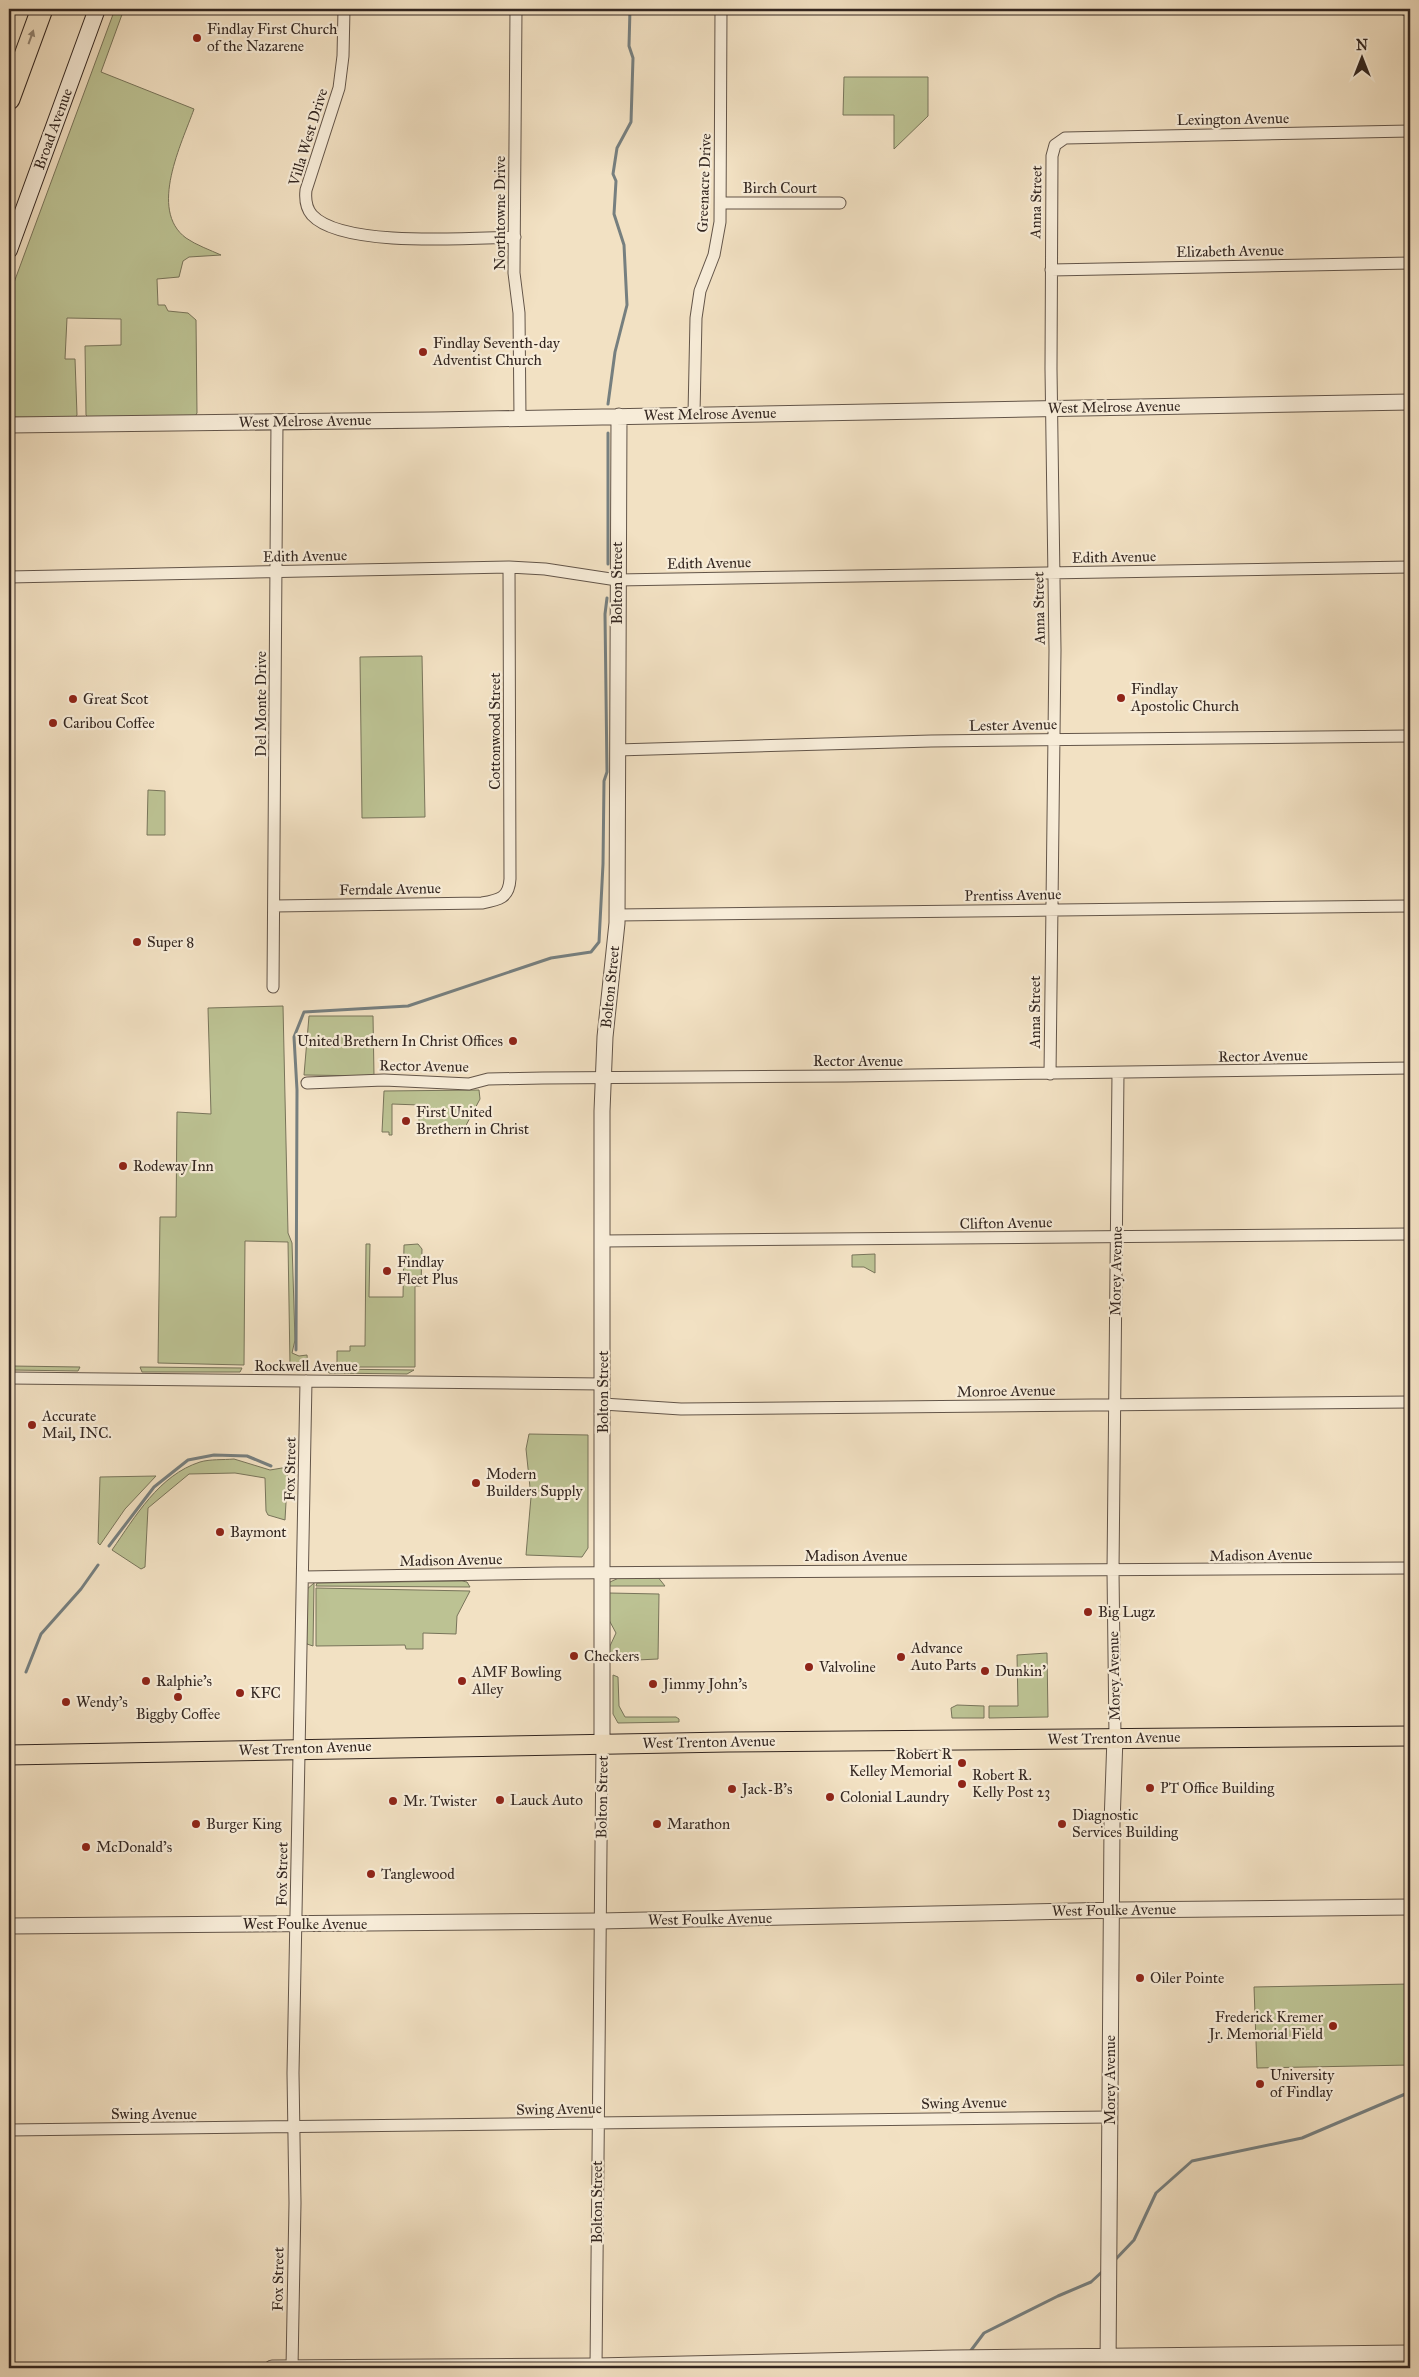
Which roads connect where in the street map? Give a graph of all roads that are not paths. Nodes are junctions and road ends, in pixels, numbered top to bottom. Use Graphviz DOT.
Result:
graph roads {
  1 [pos="42,9"];
  2 [pos="97,9"];
  3 [pos="344,9"];
  4 [pos="516,9"];
  5 [pos="721,9"];
  6 [pos="1404,9"];
  7 [pos="1410,10"];
  8 [pos="9,99"];
  9 [pos="1410,131"];
  10 [pos="1057,142"];
  11 [pos="721,203"];
  12 [pos="840,203"];
  13 [pos="515,237"];
  14 [pos="9,250"];
  15 [pos="1410,263"];
  16 [pos="1051,270"];
  17 [pos="1410,402"];
  18 [pos="1052,408"];
  19 [pos="694,414"];
  20 [pos="618,416"];
  21 [pos="520,418"];
  22 [pos="277,421"];
  23 [pos="9,425"];
  24 [pos="509,567"];
  25 [pos="1410,567"];
  26 [pos="276,572"];
  27 [pos="1053,573"];
  28 [pos="9,577"];
  29 [pos="617,580"];
  30 [pos="1410,736"];
  31 [pos="1053,739"];
  32 [pos="617,750"];
  33 [pos="506,895"];
  34 [pos="274,906"];
  35 [pos="1410,906"];
  36 [pos="1050,910"];
  37 [pos="617,915"];
  38 [pos="274,988"];
  39 [pos="1410,1068"];
  40 [pos="1118,1073"];
  41 [pos="1050,1074"];
  42 [pos="603,1077"];
  43 [pos="307,1083"];
  44 [pos="1410,1234"];
  45 [pos="1116,1237"];
  46 [pos="603,1241"];
  47 [pos="9,1378"];
  48 [pos="306,1381"];
  49 [pos="603,1384"];
  50 [pos="1410,1402"];
  51 [pos="603,1404"];
  52 [pos="1114,1405"];
  53 [pos="1410,1568"];
  54 [pos="1113,1571"];
  55 [pos="603,1573"];
  56 [pos="303,1577"];
  57 [pos="1410,1736"];
  58 [pos="1115,1738"];
  59 [pos="602,1743"];
  60 [pos="300,1749"];
  61 [pos="9,1754"];
  62 [pos="1410,1907"];
  63 [pos="1111,1910"];
  64 [pos="600,1921"];
  65 [pos="296,1924"];
  66 [pos="9,1926"];
  67 [pos="1110,2117"];
  68 [pos="597,2123"];
  69 [pos="294,2128"];
  70 [pos="9,2130"];
  71 [pos="1410,2353"];
  72 [pos="1108,2362"];
  73 [pos="596,2367"];
  74 [pos="272,2368"];
  75 [pos="292,2368"];
  8 -- 1 [label="highway, one-way"];
  2 -- 14 [label="main road, Broad Avenue"];
  3 -- 13 [label="street, Villa West Drive"];
  4 -- 13 [label="street, Northtowne Drive"];
  5 -- 11 [label="street, Greenacre Drive"];
  6 -- 7 [label="street"];
  9 -- 10 [label="street, Lexington Avenue"];
  10 -- 16 [label="street, Anna Street"];
  11 -- 12 [label="street, Birch Court"];
  11 -- 19 [label="street, Greenacre Drive"];
  13 -- 21 [label="street, Northtowne Drive"];
  15 -- 16 [label="street, Elizabeth Avenue"];
  16 -- 18 [label="street, Anna Street"];
  17 -- 18 [label="street, West Melrose Avenue"];
  18 -- 19 [label="street, West Melrose Avenue"];
  18 -- 27 [label="street, Anna Street"];
  19 -- 20 [label="street, West Melrose Avenue"];
  20 -- 21 [label="street, West Melrose Avenue"];
  20 -- 29 [label="street, Bolton Street"];
  21 -- 22 [label="street, West Melrose Avenue"];
  22 -- 23 [label="street, West Melrose Avenue"];
  22 -- 26 [label="street, Del Monte Drive"];
  24 -- 26 [label="street, Edith Avenue"];
  24 -- 29 [label="street, Edith Avenue"];
  24 -- 33 [label="street, Cottonwood Street"];
  25 -- 27 [label="street, Edith Avenue"];
  26 -- 28 [label="street, Edith Avenue"];
  26 -- 34 [label="street, Del Monte Drive"];
  27 -- 29 [label="street, Edith Avenue"];
  27 -- 31 [label="street, Anna Street"];
  29 -- 32 [label="street, Bolton Street"];
  30 -- 31 [label="street, Lester Avenue"];
  31 -- 32 [label="street, Lester Avenue"];
  31 -- 36 [label="street, Anna Street"];
  32 -- 37 [label="street, Bolton Street"];
  33 -- 34 [label="street, Ferndale Avenue"];
  34 -- 38 [label="street, Del Monte Drive"];
  35 -- 36 [label="street, Prentiss Avenue"];
  36 -- 37 [label="street, Prentiss Avenue"];
  36 -- 41 [label="street, Anna Street"];
  37 -- 42 [label="street, Bolton Street"];
  39 -- 40 [label="street, Rector Avenue"];
  40 -- 41 [label="street, Rector Avenue"];
  40 -- 45 [label="street, Morey Avenue"];
  41 -- 42 [label="street, Rector Avenue"];
  42 -- 43 [label="street, Rector Avenue"];
  42 -- 46 [label="street, Bolton Street"];
  44 -- 45 [label="street, Clifton Avenue"];
  45 -- 46 [label="street, Clifton Avenue"];
  45 -- 52 [label="street, Morey Avenue"];
  46 -- 49 [label="street, Bolton Street"];
  47 -- 48 [label="street, Rockwell Avenue"];
  48 -- 49 [label="street, Rockwell Avenue"];
  48 -- 56 [label="street, Fox Street"];
  49 -- 51 [label="street, Bolton Street"];
  50 -- 52 [label="street, Monroe Avenue"];
  51 -- 52 [label="street, Monroe Avenue"];
  51 -- 55 [label="street, Bolton Street"];
  52 -- 54 [label="street, Morey Avenue"];
  53 -- 54 [label="street, Madison Avenue"];
  54 -- 55 [label="street, Madison Avenue"];
  54 -- 58 [label="street, Morey Avenue"];
  55 -- 56 [label="street, Madison Avenue"];
  55 -- 59 [label="street, Bolton Street"];
  56 -- 60 [label="street, Fox Street"];
  57 -- 58 [label="main road, West Trenton Avenue"];
  58 -- 59 [label="main road, West Trenton Avenue"];
  58 -- 63 [label="street, Morey Avenue"];
  59 -- 60 [label="main road, West Trenton Avenue"];
  59 -- 64 [label="street, Bolton Street"];
  60 -- 61 [label="main road, West Trenton Avenue"];
  60 -- 65 [label="street, Fox Street"];
  62 -- 63 [label="street, West Foulke Avenue"];
  63 -- 64 [label="street, West Foulke Avenue"];
  63 -- 67 [label="street, Morey Avenue"];
  64 -- 65 [label="street, West Foulke Avenue"];
  64 -- 68 [label="street, Bolton Street"];
  65 -- 66 [label="street, West Foulke Avenue"];
  65 -- 69 [label="street, Fox Street"];
  67 -- 68 [label="street, Swing Avenue"];
  67 -- 72 [label="street, Morey Avenue"];
  68 -- 69 [label="street, Swing Avenue"];
  68 -- 73 [label="street, Bolton Street"];
  69 -- 70 [label="street, Swing Avenue"];
  69 -- 75 [label="street, Fox Street"];
  71 -- 72 [label="street"];
  72 -- 73 [label="street"];
  73 -- 75 [label="street"];
  74 -- 75 [label="street"];
}
